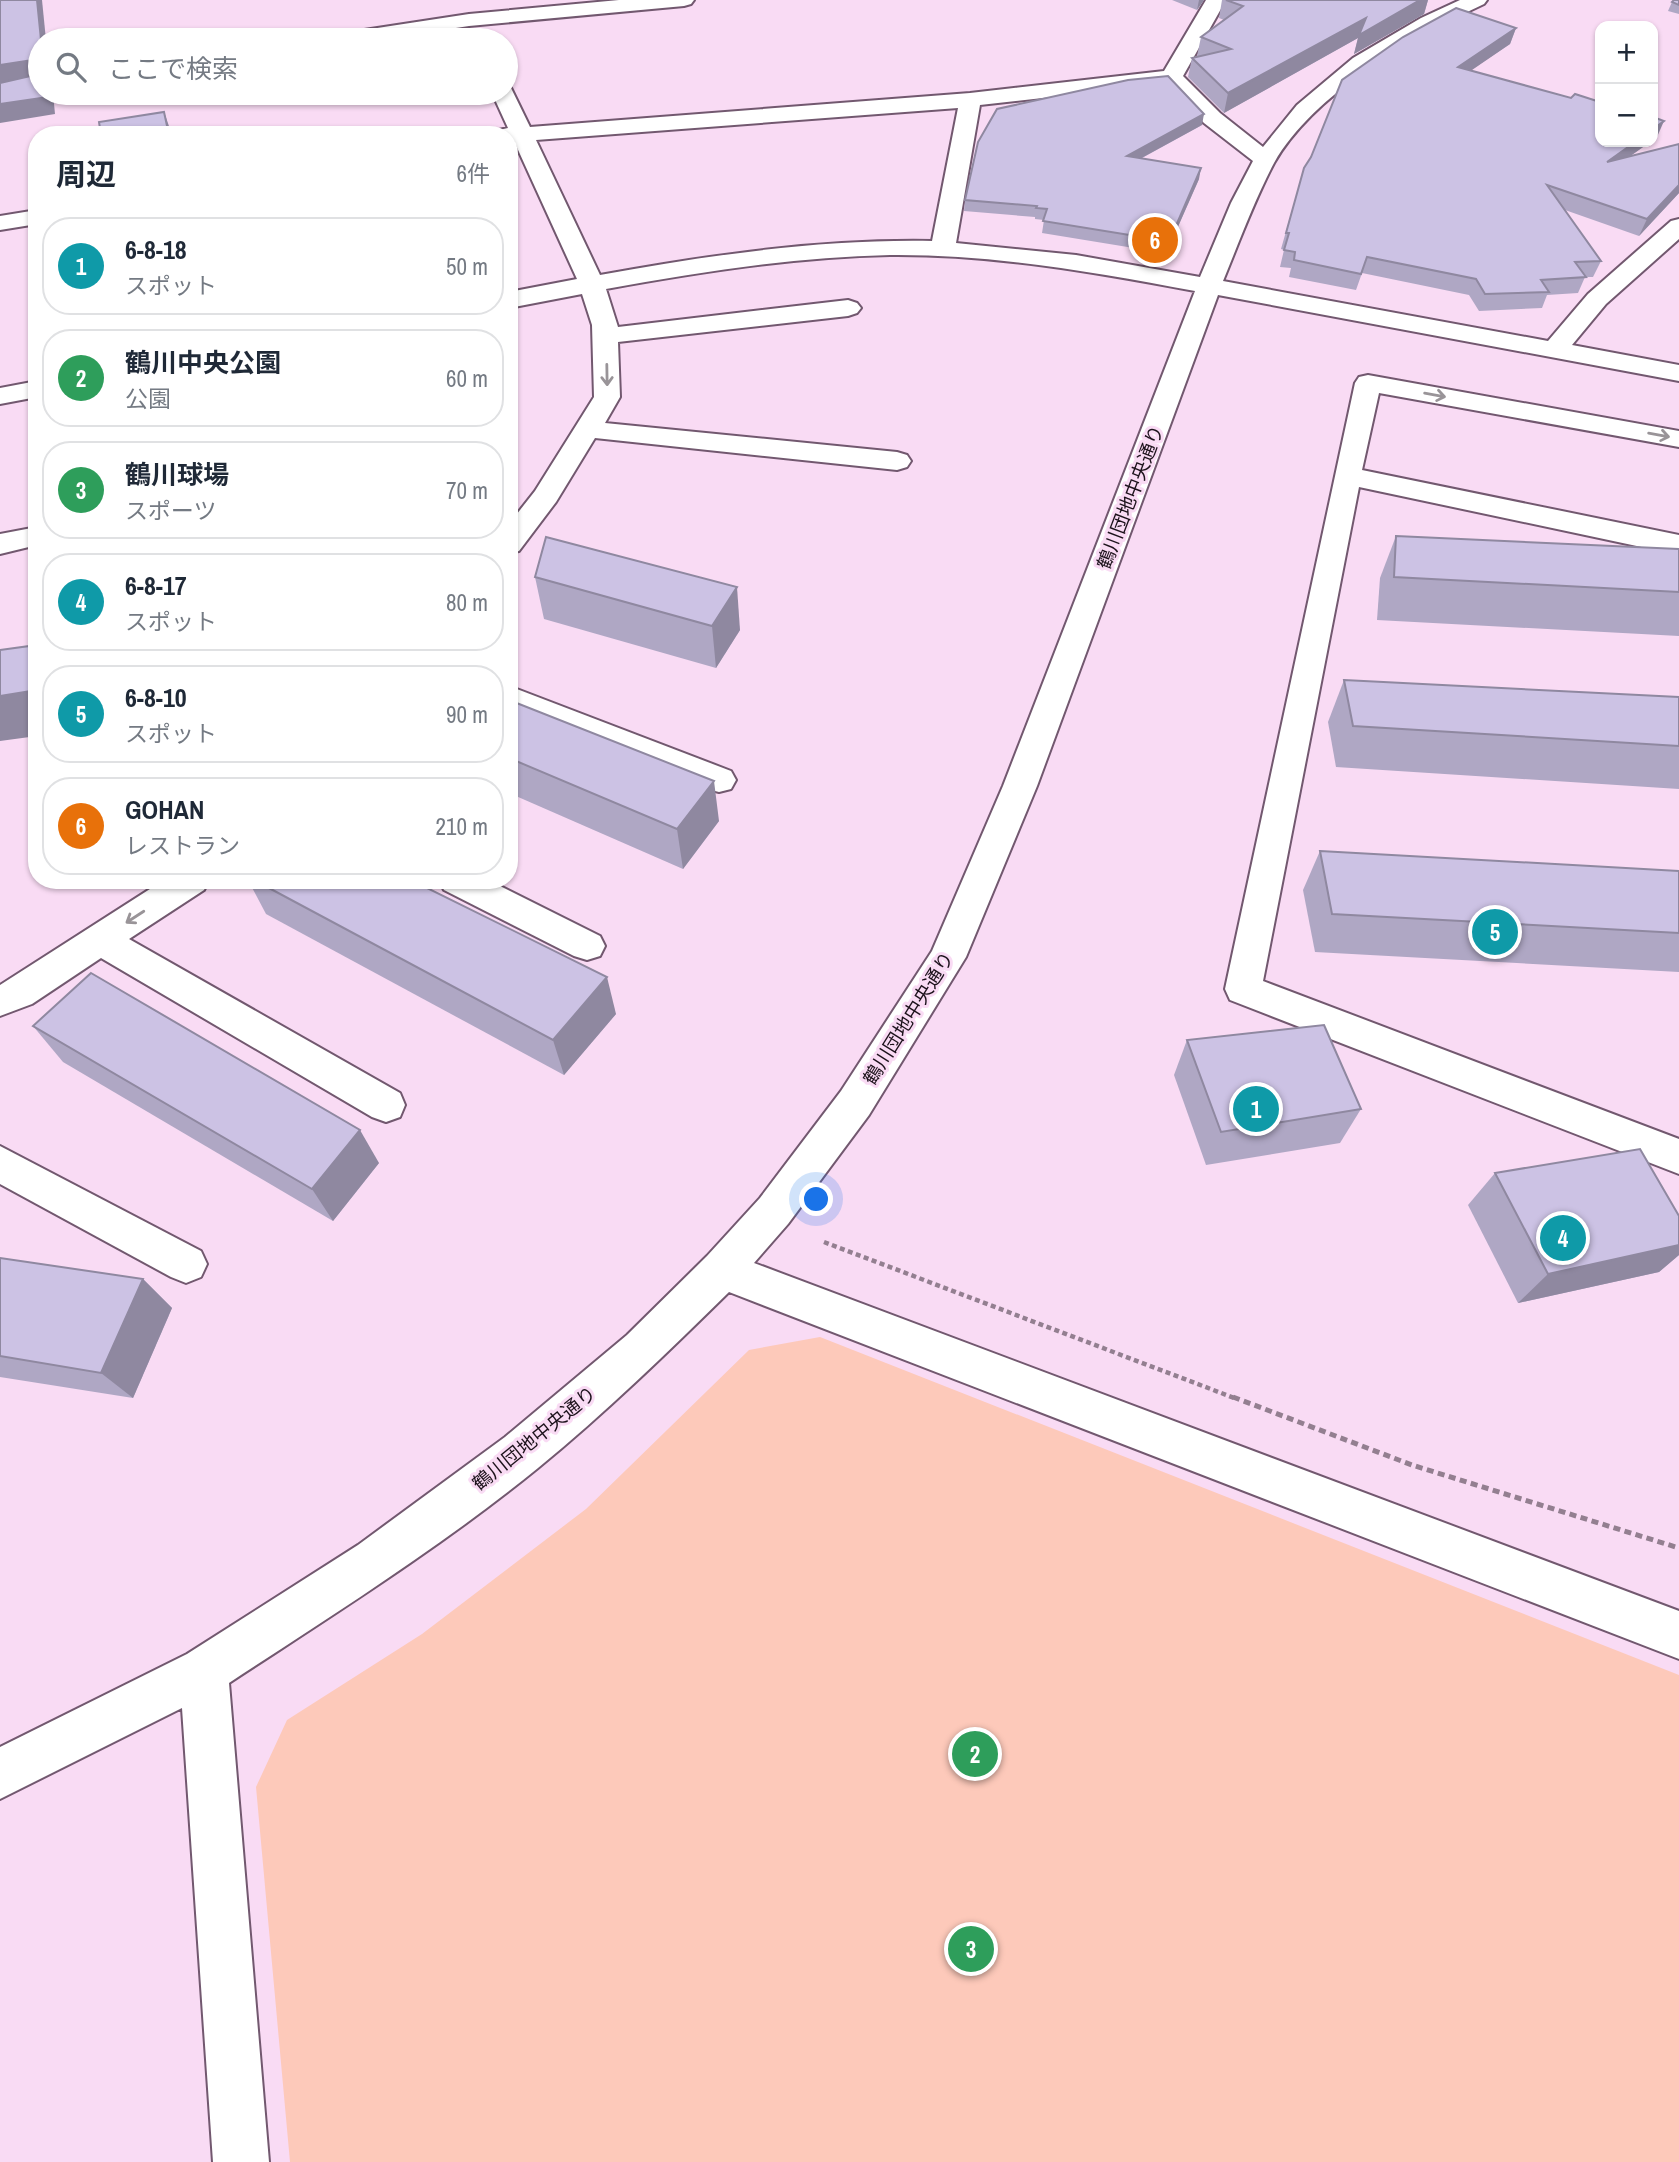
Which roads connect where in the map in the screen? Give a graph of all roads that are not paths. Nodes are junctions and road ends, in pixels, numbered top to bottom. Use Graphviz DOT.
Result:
graph roads {
  1 [pos="460,0"];
  2 [pos="684,0"];
  3 [pos="1216,0"];
  4 [pos="1477,0"];
  5 [pos="469,20"];
  6 [pos="417,28"];
  7 [pos="473,28"];
  8 [pos="1172,77"];
  9 [pos="970,100"];
  10 [pos="507,105"];
  11 [pos="513,126"];
  12 [pos="518,134"];
  13 [pos="518,140"];
  14 [pos="1265,159"];
  15 [pos="28,218"];
  16 [pos="0,223"];
  17 [pos="1679,226"];
  18 [pos="943,250"];
  19 [pos="592,284"];
  20 [pos="1209,286"];
  21 [pos="518,298"];
  22 [pos="848,308"];
  23 [pos="606,336"];
  24 [pos="1554,350"];
  25 [pos="1679,373"];
  26 [pos="28,391"];
  27 [pos="0,396"];
  28 [pos="587,429"];
  29 [pos="1679,439"];
  30 [pos="897,461"];
  31 [pos="1347,476"];
  32 [pos="28,538"];
  33 [pos="523,540"];
  34 [pos="0,544"];
  35 [pos="1679,545"];
  36 [pos="518,701"];
  37 [pos="719,780"];
  38 [pos="178,889"];
  39 [pos="474,889"];
  40 [pos="100,940"];
  41 [pos="587,946"];
  42 [pos="0,1001"];
  43 [pos="386,1105"];
  44 [pos="1679,1157"];
  45 [pos="0,1164"];
  46 [pos="186,1264"];
  47 [pos="722,1270"];
  48 [pos="1679,1636"];
  49 [pos="204,1671"];
  50 [pos="0,1774"];
  51 [pos="241,2162"];
  1 -- 5 [label="street"];
  2 -- 5 [label="street"];
  3 -- 8 [label="street"];
  4 -- 14 [label="street, 鶴川団地中央通り"];
  5 -- 6 [label="street"];
  5 -- 7 [label="street"];
  8 -- 9 [label="street"];
  8 -- 14 [label="street"];
  9 -- 12 [label="street"];
  9 -- 18 [label="street"];
  10 -- 11 [label="street"];
  13 -- 19 [label="street"];
  14 -- 20 [label="street, 鶴川団地中央通り"];
  15 -- 16 [label="street"];
  17 -- 24 [label="street"];
  18 -- 19 [label="street"];
  18 -- 20 [label="street"];
  19 -- 21 [label="street"];
  19 -- 23 [label="street"];
  20 -- 24 [label="street"];
  20 -- 47 [label="street, 鶴川団地中央通り"];
  22 -- 23 [label="street"];
  23 -- 28 [label="street, one-way"];
  24 -- 25 [label="street"];
  26 -- 27 [label="street"];
  28 -- 30 [label="street"];
  28 -- 33 [label="street"];
  31 -- 29 [label="street, one-way"];
  31 -- 35 [label="street"];
  31 -- 44 [label="street"];
  32 -- 34 [label="street"];
  36 -- 37 [label="street"];
  38 -- 40 [label="street, one-way"];
  39 -- 41 [label="street"];
  40 -- 42 [label="street"];
  40 -- 43 [label="street"];
  45 -- 46 [label="street"];
  47 -- 48 [label="street"];
  47 -- 49 [label="street, 鶴川団地中央通り"];
  49 -- 50 [label="street, 鶴川団地中央通り"];
  49 -- 51 [label="street"];
}
